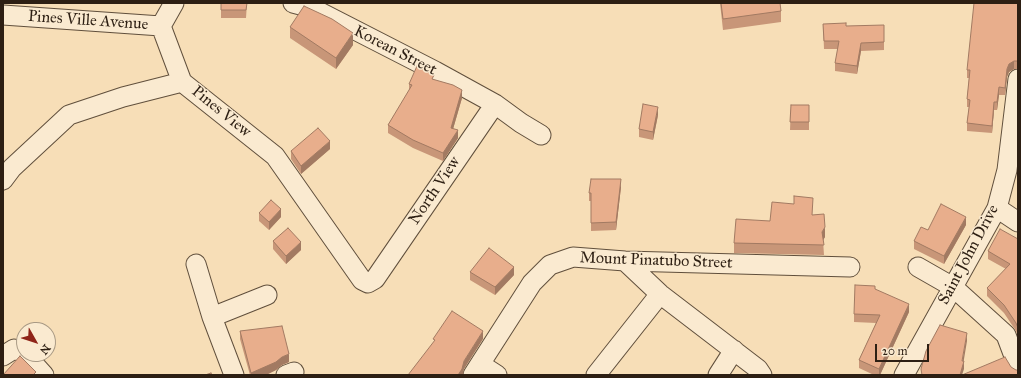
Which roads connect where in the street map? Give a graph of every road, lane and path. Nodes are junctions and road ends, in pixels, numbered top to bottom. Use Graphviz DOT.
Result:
graph roads {
  1 [pos="174,3"];
  2 [pos="293,3"];
  3 [pos="3,15"];
  4 [pos="161,26"];
  5 [pos="1018,79"];
  6 [pos="182,82"];
  7 [pos="495,104"];
  8 [pos="1016,107"];
  9 [pos="541,135"];
  10 [pos="6,171"];
  11 [pos="1012,173"];
  12 [pos="997,208"];
  13 [pos="1018,222"];
  14 [pos="625,261"];
  15 [pos="196,264"];
  16 [pos="918,266"];
  17 [pos="850,267"];
  18 [pos="375,279"];
  19 [pos="953,287"];
  20 [pos="660,294"];
  21 [pos="267,295"];
  22 [pos="212,316"];
  23 [pos="16,350"];
  24 [pos="734,350"];
  25 [pos="3,356"];
  26 [pos="32,362"];
  27 [pos="1018,367"];
  28 [pos="477,369"];
  29 [pos="44,375"];
  30 [pos="234,375"];
  31 [pos="497,375"];
  32 [pos="596,375"];
  33 [pos="718,375"];
  34 [pos="762,375"];
  35 [pos="904,375"];
  1 -- 4 [label="street"];
  2 -- 7 [label="street, Korean Street"];
  3 -- 4 [label="street, Pines Ville Avenue"];
  4 -- 6 [label="street, Pines Ville Avenue"];
  5 -- 8 [label="street, Saint John Drive"];
  6 -- 10 [label="street, Pines View"];
  6 -- 18 [label="street, Pines View"];
  7 -- 9 [label="street, Korean Street"];
  7 -- 18 [label="street, North View"];
  8 -- 11 [label="street, Saint John Drive"];
  11 -- 12 [label="street, Saint John Drive"];
  12 -- 13 [label="street"];
  12 -- 19 [label="street, Saint John Drive"];
  14 -- 17 [label="street, Mount Pinatubo Street"];
  14 -- 20 [label="street"];
  14 -- 28 [label="street, Mount Pinatubo Street"];
  15 -- 22 [label="street"];
  16 -- 19 [label="street"];
  19 -- 27 [label="street"];
  19 -- 35 [label="street, Saint John Drive"];
  20 -- 24 [label="street"];
  20 -- 32 [label="street"];
  21 -- 22 [label="street"];
  22 -- 30 [label="street"];
  23 -- 25 [label="street"];
  24 -- 33 [label="street"];
  24 -- 34 [label="street"];
  26 -- 29 [label="street"];
  28 -- 31 [label="street"];
}
